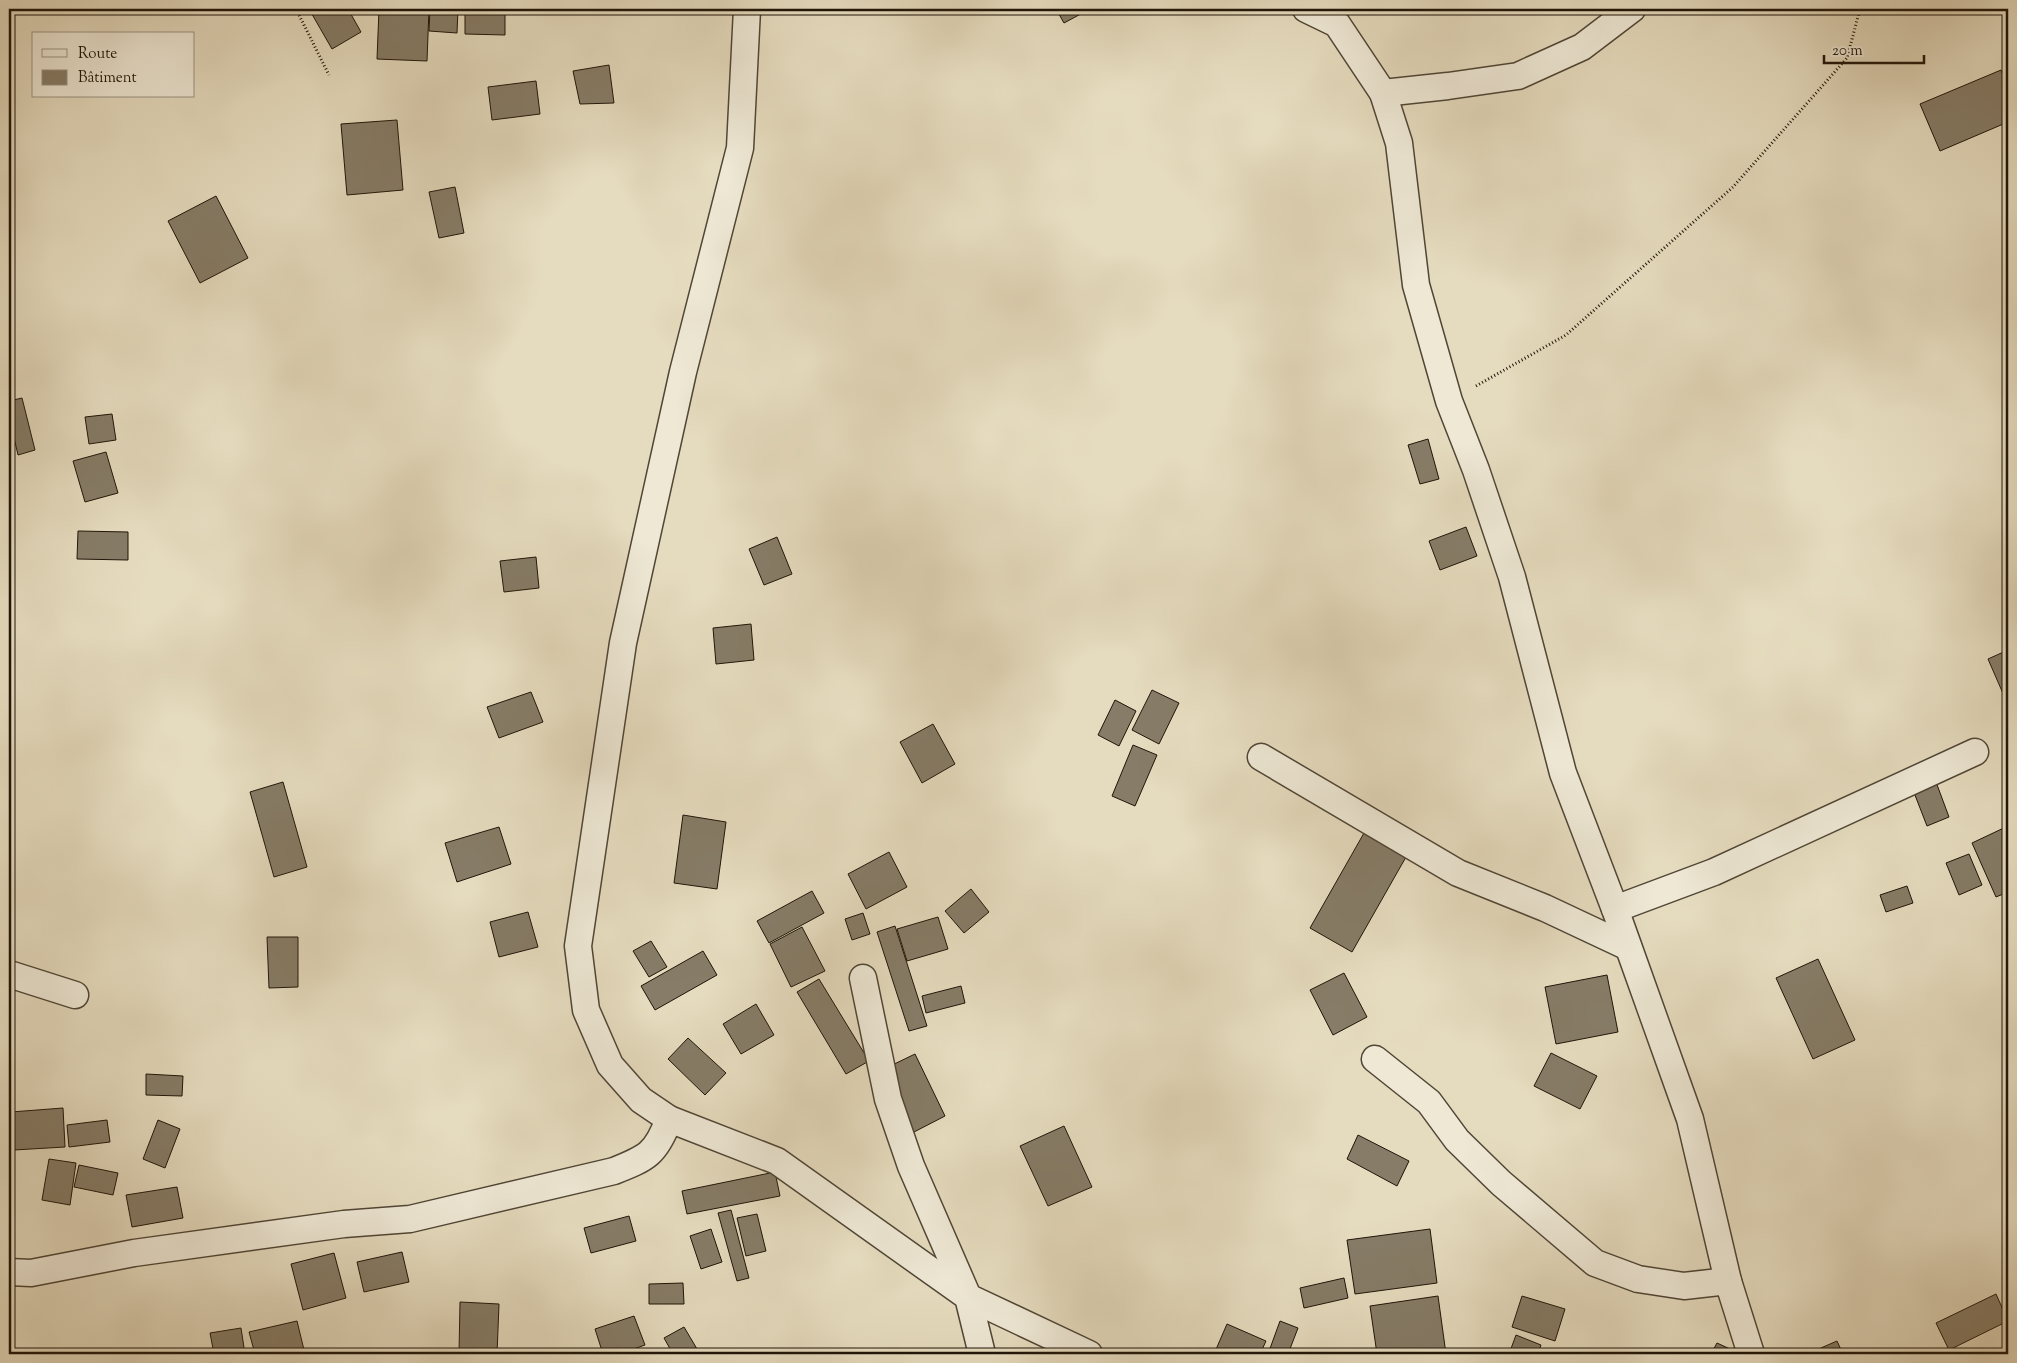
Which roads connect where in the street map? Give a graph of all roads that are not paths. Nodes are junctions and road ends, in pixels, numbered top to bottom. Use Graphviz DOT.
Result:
graph roads {
  1 [pos="747,9"];
  2 [pos="1306,9"];
  3 [pos="1632,9"];
  4 [pos="1383,93"];
  5 [pos="1975,752"];
  6 [pos="1261,757"];
  7 [pos="1615,908"];
  8 [pos="1628,947"];
  9 [pos="9,974"];
  10 [pos="863,978"];
  11 [pos="75,995"];
  12 [pos="1375,1059"];
  13 [pos="669,1119"];
  14 [pos="9,1272"];
  15 [pos="1728,1282"];
  16 [pos="968,1298"];
  17 [pos="982,1354"];
  18 [pos="1089,1354"];
  19 [pos="1751,1354"];
  1 -- 13 [label="street"];
  2 -- 4 [label="street"];
  3 -- 4 [label="street"];
  4 -- 7 [label="street"];
  5 -- 7 [label="street"];
  6 -- 8 [label="street"];
  7 -- 8 [label="street"];
  8 -- 15 [label="street"];
  9 -- 11 [label="street"];
  10 -- 16 [label="street"];
  12 -- 15 [label="street"];
  13 -- 14 [label="street"];
  13 -- 16 [label="street"];
  15 -- 19 [label="street"];
  16 -- 17 [label="street"];
  16 -- 18 [label="street"];
}
